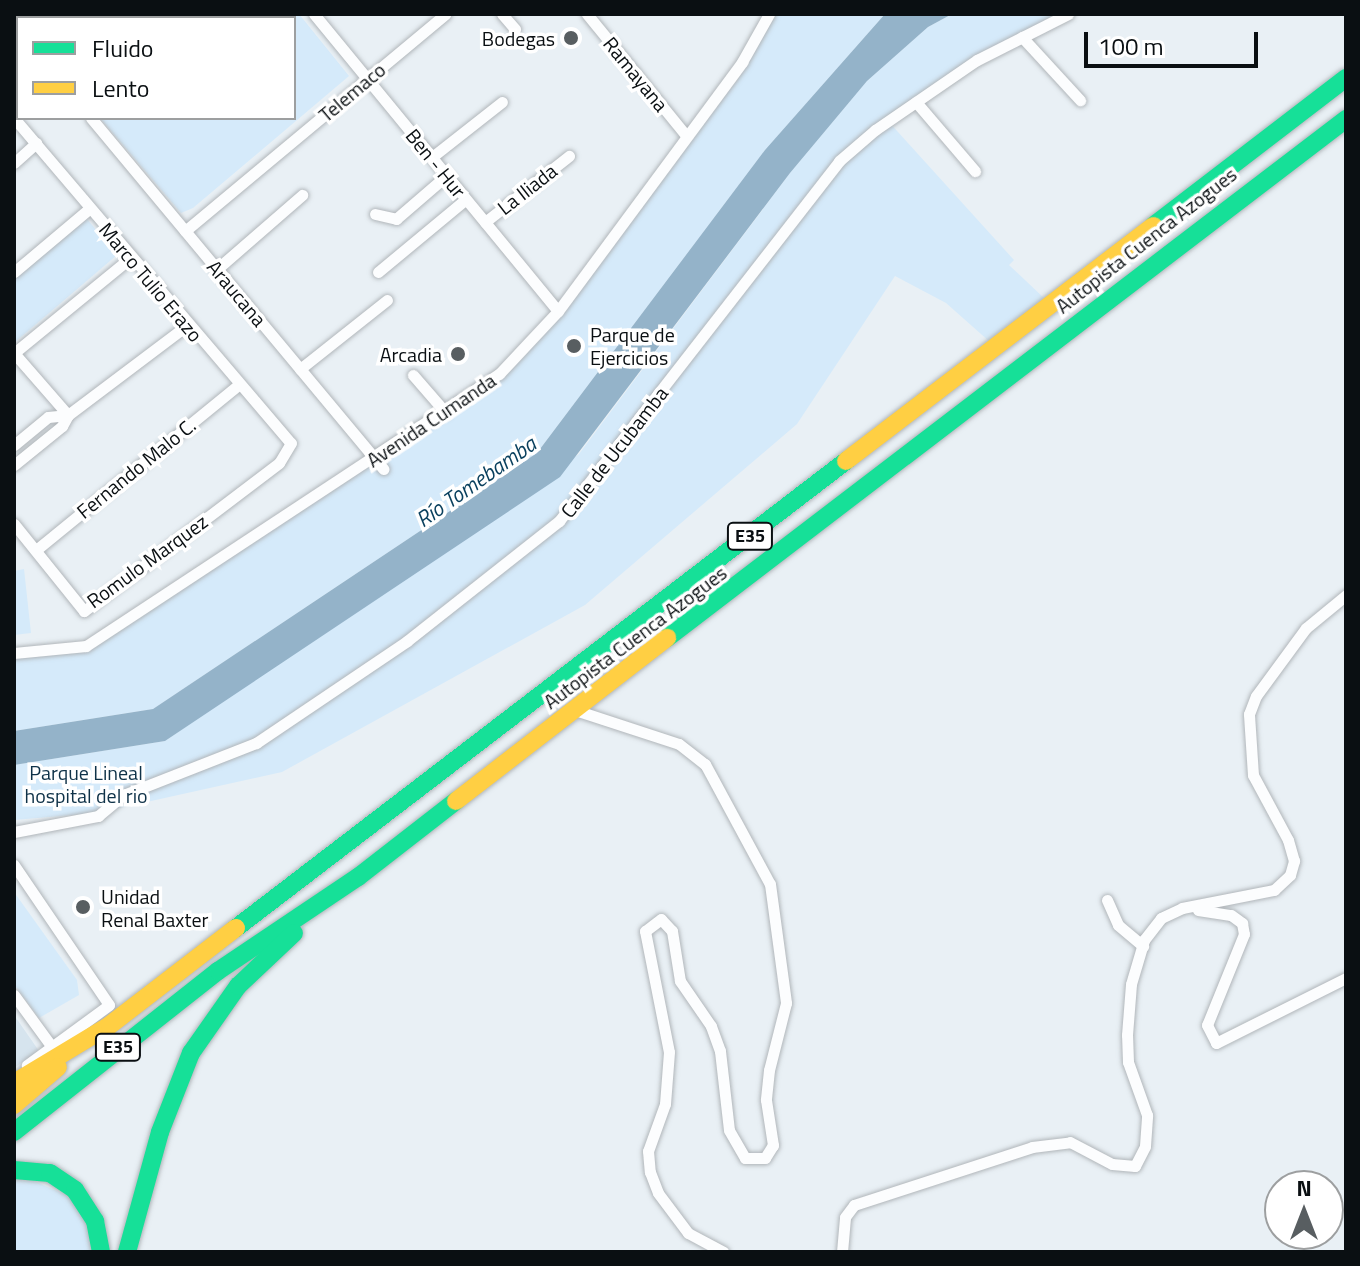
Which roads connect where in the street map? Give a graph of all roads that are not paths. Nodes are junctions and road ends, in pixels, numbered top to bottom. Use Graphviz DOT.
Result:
graph roads {
  1 [pos="314,14"];
  2 [pos="445,14"];
  3 [pos="502,14"];
  4 [pos="587,14"];
  5 [pos="769,14"];
  6 [pos="1068,14"];
  7 [pos="515,29"];
  8 [pos="1022,37"];
  9 [pos="1346,78"];
  10 [pos="367,79"];
  11 [pos="1080,100"];
  12 [pos="502,102"];
  13 [pos="916,102"];
  14 [pos="14,118"];
  15 [pos="1346,119"];
  16 [pos="93,120"];
  17 [pos="685,134"];
  18 [pos="36,143"];
  19 [pos="569,156"];
  20 [pos="432,157"];
  21 [pos="14,163"];
  22 [pos="975,171"];
  23 [pos="447,175"];
  24 [pos="302,195"];
  25 [pos="466,199"];
  26 [pos="90,208"];
  27 [pos="375,214"];
  28 [pos="485,222"];
  29 [pos="185,231"];
  30 [pos="130,258"];
  31 [pos="217,269"];
  32 [pos="14,272"];
  33 [pos="378,272"];
  34 [pos="387,300"];
  35 [pos="558,311"];
  36 [pos="186,326"];
  37 [pos="14,353"];
  38 [pos="300,369"];
  39 [pos="413,375"];
  40 [pos="237,386"];
  41 [pos="445,412"];
  42 [pos="68,415"];
  43 [pos="291,443"];
  44 [pos="14,445"];
  45 [pos="374,459"];
  46 [pos="14,465"];
  47 [pos="383,469"];
  48 [pos="14,524"];
  49 [pos="36,550"];
  50 [pos="1346,595"];
  51 [pos="14,653"];
  52 [pos="575,710"];
  53 [pos="14,832"];
  54 [pos="14,865"];
  55 [pos="343,889"];
  56 [pos="1107,900"];
  57 [pos="1182,908"];
  58 [pos="1143,946"];
  59 [pos="1346,978"];
  60 [pos="14,995"];
  61 [pos="58,1052"];
  62 [pos="14,1074"];
  63 [pos="14,1083"];
  64 [pos="14,1105"];
  65 [pos="18,1129"];
  66 [pos="14,1170"];
  67 [pos="101,1252"];
  68 [pos="127,1252"];
  69 [pos="723,1252"];
  70 [pos="842,1252"];
  1 -- 10 [label="street, Ben - Hur"];
  2 -- 10 [label="street, Telemaco"];
  3 -- 7 [label="street"];
  4 -- 17 [label="street, Ramayana"];
  5 -- 17 [label="street, Avenida Cumanda"];
  6 -- 8 [label="street, Calle de Ucubamba"];
  8 -- 11 [label="street"];
  8 -- 13 [label="street, Calle de Ucubamba"];
  9 -- 61 [label="highway, Autopista Cuenca Azogues / E35"];
  10 -- 20 [label="street, Ben - Hur"];
  10 -- 29 [label="street, Telemaco"];
  12 -- 20 [label="street"];
  13 -- 22 [label="street"];
  13 -- 53 [label="street, Calle de Ucubamba"];
  14 -- 18 [label="street, Marco Tulio Erazo"];
  15 -- 52 [label="highway, Autopista Cuenca Azogues / E35"];
  16 -- 29 [label="street, Araucana"];
  17 -- 35 [label="street, Avenida Cumanda"];
  18 -- 21 [label="street"];
  18 -- 26 [label="street, Marco Tulio Erazo"];
  19 -- 28 [label="street, La Iliada"];
  20 -- 23 [label="street, Ben - Hur"];
  23 -- 25 [label="street, Ben - Hur"];
  23 -- 27 [label="street"];
  24 -- 31 [label="street"];
  25 -- 28 [label="street, Ben - Hur"];
  25 -- 33 [label="street"];
  26 -- 30 [label="street, Marco Tulio Erazo"];
  26 -- 32 [label="street"];
  28 -- 35 [label="street, Ben - Hur"];
  29 -- 31 [label="street, Araucana"];
  30 -- 36 [label="street, Marco Tulio Erazo"];
  30 -- 37 [label="street"];
  31 -- 38 [label="street, Araucana"];
  34 -- 38 [label="street"];
  35 -- 41 [label="street, Avenida Cumanda"];
  36 -- 40 [label="street, Marco Tulio Erazo"];
  36 -- 42 [label="street"];
  37 -- 42 [label="street"];
  38 -- 45 [label="street, Araucana"];
  39 -- 41 [label="street"];
  40 -- 43 [label="street, Marco Tulio Erazo"];
  40 -- 49 [label="street, Fernando Malo C."];
  41 -- 45 [label="street, Avenida Cumanda"];
  42 -- 44 [label="street"];
  42 -- 46 [label="street"];
  43 -- 49 [label="street, Romulo Marquez"];
  45 -- 47 [label="street, Araucana"];
  45 -- 51 [label="street, Avenida Cumanda"];
  48 -- 49 [label="street, Romulo Marquez"];
  50 -- 57 [label="street"];
  52 -- 55 [label="highway, Autopista Cuenca Azogues / E35"];
  52 -- 69 [label="street"];
  54 -- 61 [label="street"];
  55 -- 65 [label="highway, Autopista Cuenca Azogues / E35"];
  55 -- 68 [label="highway"];
  56 -- 58 [label="street"];
  57 -- 58 [label="street"];
  57 -- 59 [label="street"];
  58 -- 70 [label="street"];
  60 -- 61 [label="street"];
  61 -- 62 [label="street"];
  61 -- 63 [label="highway"];
  61 -- 64 [label="highway, E35"];
  66 -- 67 [label="highway"];
}
